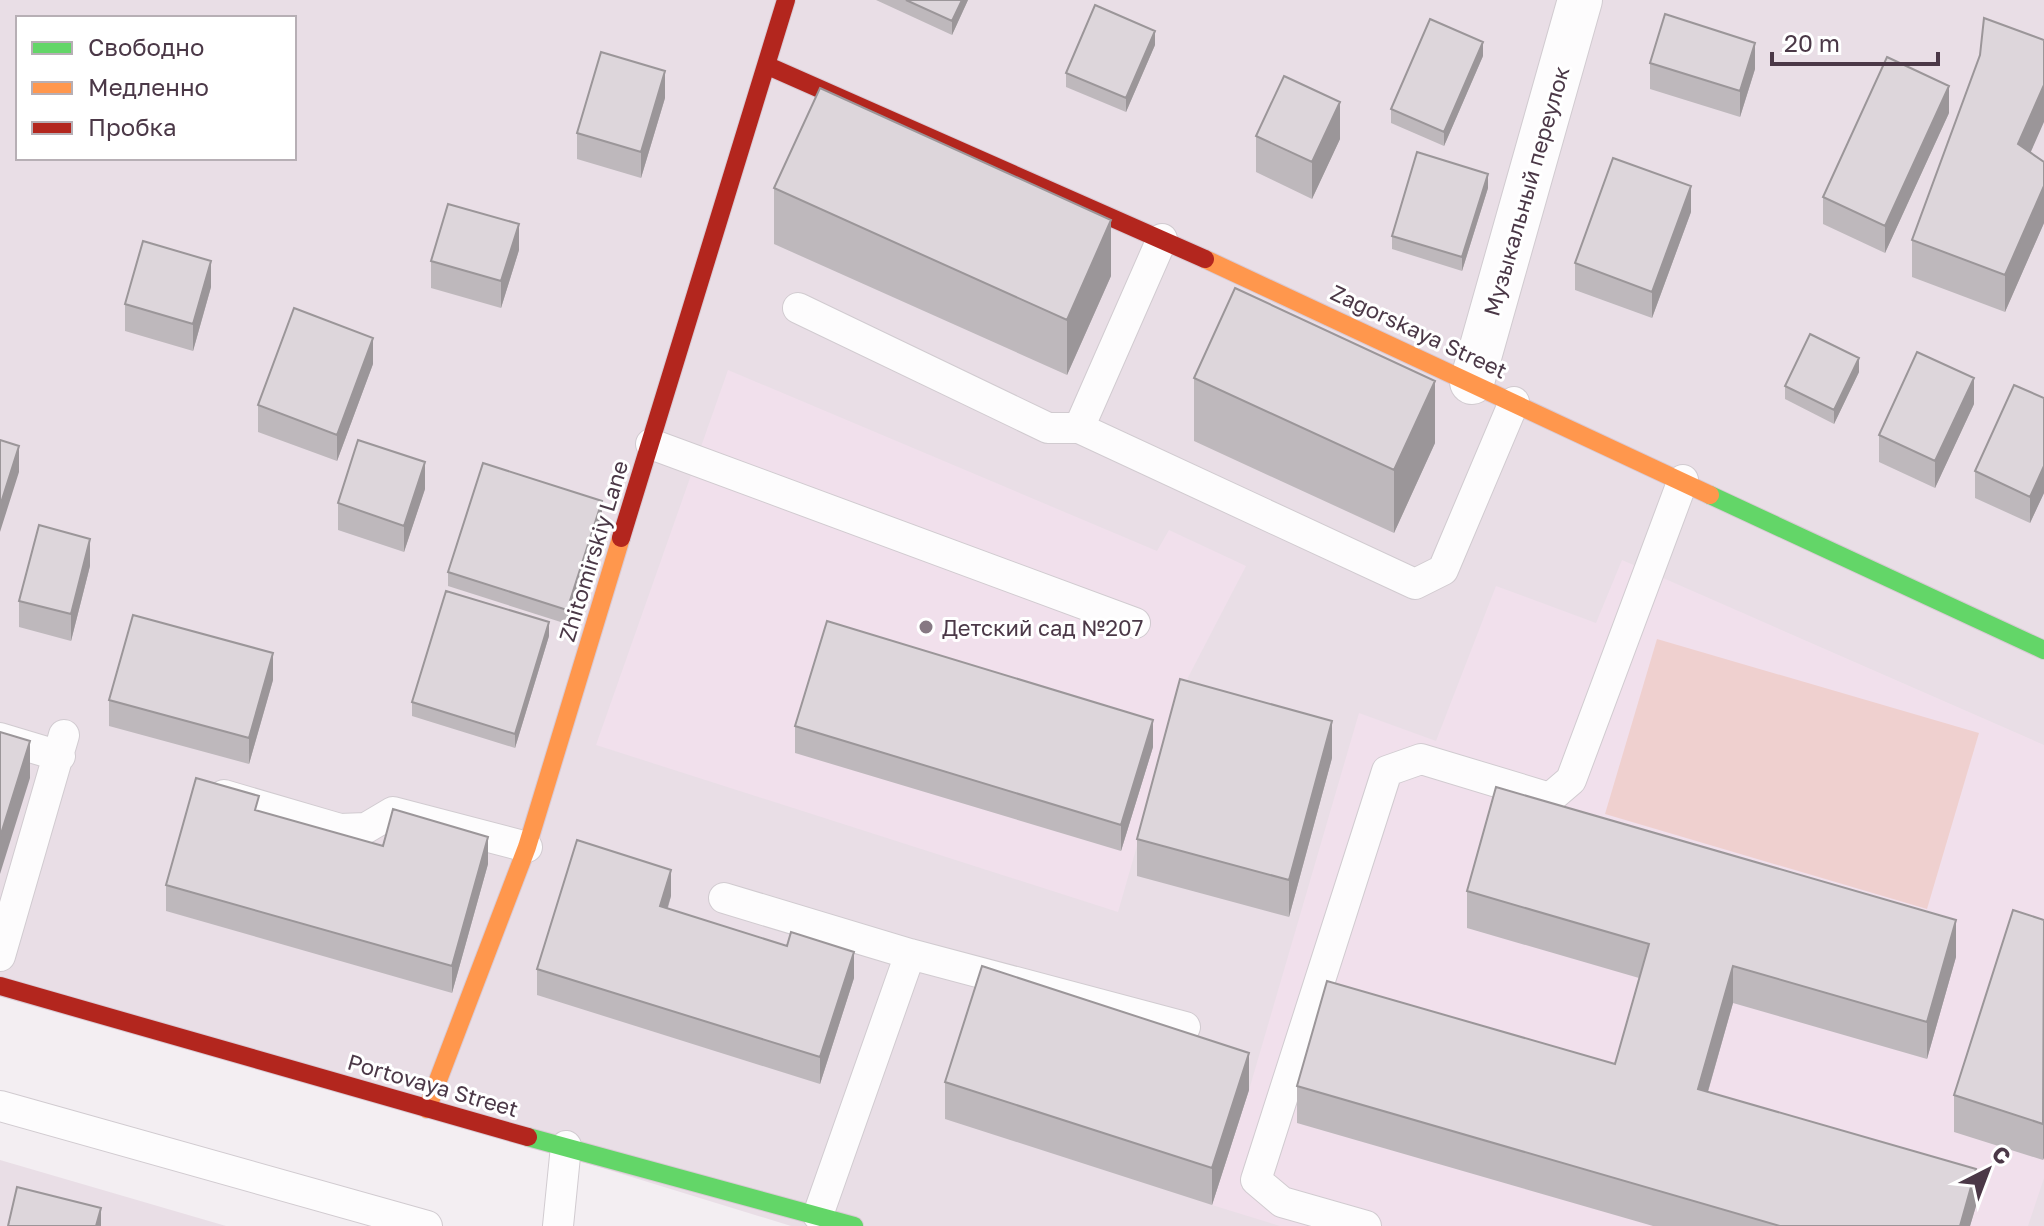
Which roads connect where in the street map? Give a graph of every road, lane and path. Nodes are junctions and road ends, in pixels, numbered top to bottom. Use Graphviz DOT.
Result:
graph roads {
  1 [pos="786,0"];
  2 [pos="1580,0"];
  3 [pos="768,66"];
  4 [pos="1162,239"];
  5 [pos="798,308"];
  6 [pos="1472,382"];
  7 [pos="1514,402"];
  8 [pos="1079,428"];
  9 [pos="651,444"];
  10 [pos="1683,480"];
  11 [pos="1135,623"];
  12 [pos="2044,650"];
  13 [pos="0,738"];
  14 [pos="224,795"];
  15 [pos="527,847"];
  16 [pos="724,898"];
  17 [pos="910,954"];
  18 [pos="0,956"];
  19 [pos="0,986"];
  20 [pos="1185,1027"];
  21 [pos="0,1106"];
  22 [pos="427,1109"];
  23 [pos="566,1146"];
  24 [pos="818,1215"];
  25 [pos="427,1226"];
  26 [pos="558,1226"];
  27 [pos="854,1226"];
  28 [pos="1366,1226"];
  1 -- 3 [label="street, Zhitomirskiy Lane"];
  2 -- 6 [label="street, Музыкальный переулок"];
  3 -- 4 [label="street, Zagorskaya Street"];
  3 -- 9 [label="street, Zhitomirskiy Lane"];
  4 -- 6 [label="street, Zagorskaya Street"];
  4 -- 8 [label="lane"];
  5 -- 8 [label="lane"];
  6 -- 7 [label="street, Zagorskaya Street"];
  7 -- 8 [label="lane"];
  7 -- 10 [label="street, Zagorskaya Street"];
  9 -- 11 [label="lane"];
  9 -- 15 [label="street, Zhitomirskiy Lane"];
  10 -- 12 [label="street, Zagorskaya Street"];
  10 -- 28 [label="lane"];
  13 -- 18 [label="lane"];
  14 -- 15 [label="lane"];
  15 -- 22 [label="street, Zhitomirskiy Lane"];
  16 -- 17 [label="lane"];
  17 -- 20 [label="lane"];
  17 -- 24 [label="lane"];
  19 -- 22 [label="street, Portovaya Street"];
  21 -- 25 [label="lane"];
  22 -- 23 [label="street, Portovaya Street"];
  23 -- 24 [label="street, Portovaya Street"];
  23 -- 26 [label="lane"];
  24 -- 27 [label="street, Portovaya Street"];
}
